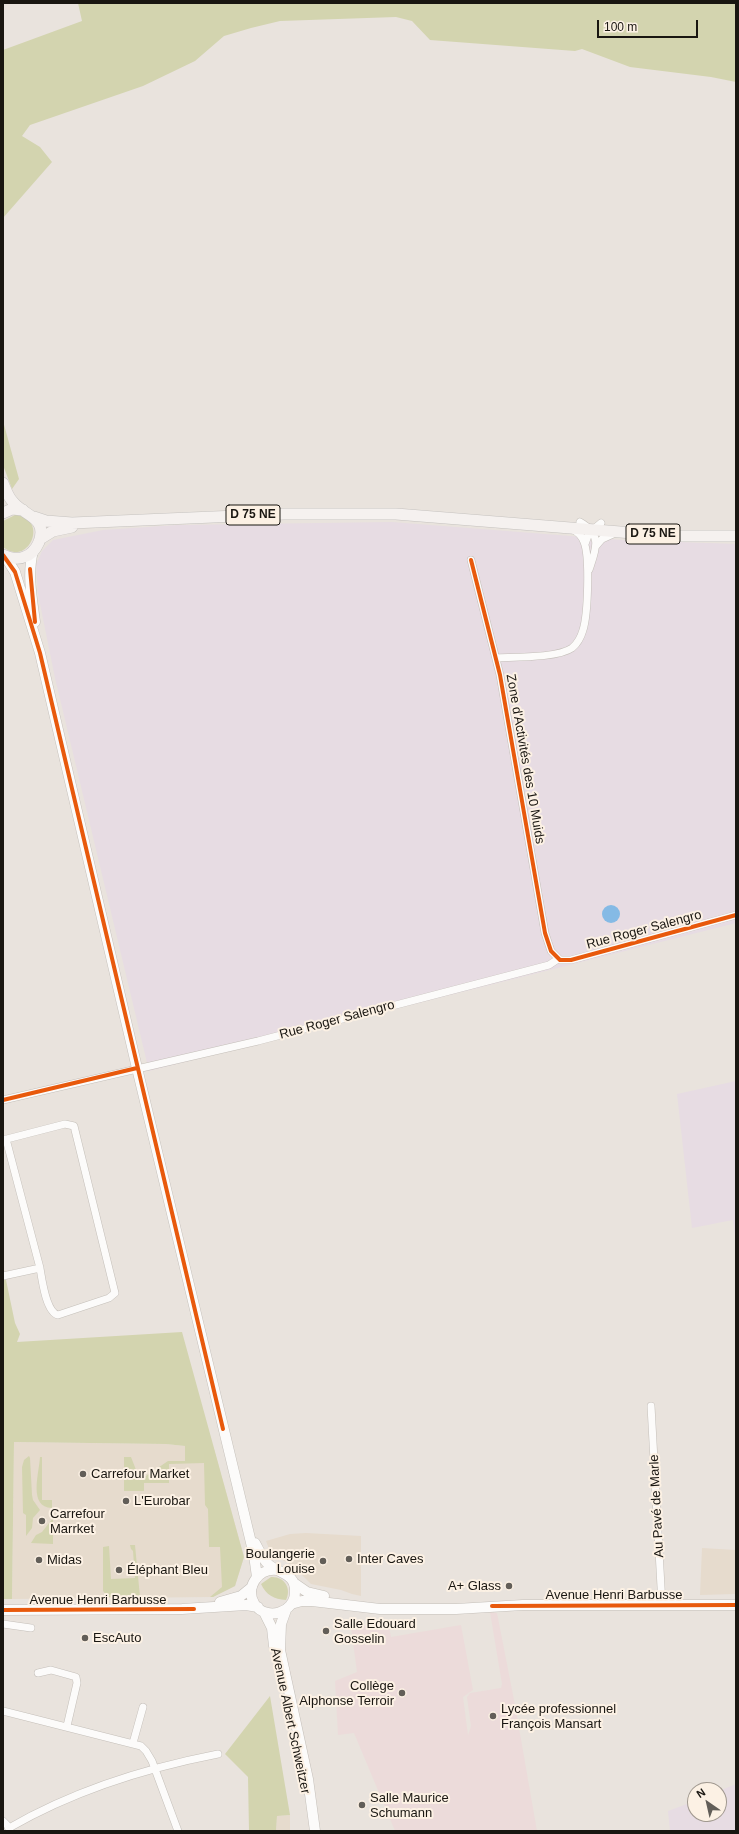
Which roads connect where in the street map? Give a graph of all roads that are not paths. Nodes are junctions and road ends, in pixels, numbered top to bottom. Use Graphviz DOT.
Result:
graph roads {
  1 [pos="3,483"];
  2 [pos="23,510"];
  3 [pos="3,513"];
  4 [pos="396,514"];
  5 [pos="34,517"];
  6 [pos="111,522"];
  7 [pos="580,522"];
  8 [pos="601,524"];
  9 [pos="570,528"];
  10 [pos="592,530"];
  11 [pos="623,532"];
  12 [pos="736,536"];
  13 [pos="40,539"];
  14 [pos="585,546"];
  15 [pos="596,546"];
  16 [pos="33,551"];
  17 [pos="4,556"];
  18 [pos="470,560"];
  19 [pos="588,572"];
  20 [pos="40,654"];
  21 [pos="496,658"];
  22 [pos="736,915"];
  23 [pos="558,959"];
  24 [pos="137,1068"];
  25 [pos="3,1100"];
  26 [pos="4,1140"];
  27 [pos="40,1268"];
  28 [pos="3,1276"];
  29 [pos="652,1406"];
  30 [pos="248,1531"];
  31 [pos="277,1570"];
  32 [pos="257,1577"];
  33 [pos="294,1583"];
  34 [pos="252,1587"];
  35 [pos="3,1603"];
  36 [pos="662,1605"];
  37 [pos="736,1605"];
  38 [pos="492,1606"];
  39 [pos="288,1607"];
  40 [pos="3,1610"];
  41 [pos="261,1610"];
  42 [pos="3,1624"];
  43 [pos="31,1628"];
  44 [pos="38,1673"];
  45 [pos="143,1707"];
  46 [pos="3,1711"];
  47 [pos="67,1726"];
  48 [pos="133,1743"];
  49 [pos="218,1754"];
  50 [pos="155,1769"];
  51 [pos="3,1821"];
  52 [pos="9,1830"];
  53 [pos="178,1831"];
  54 [pos="310,1831"];
  55 [pos="315,1831"];
  1 -- 2 [label="main road"];
  2 -- 3 [label="main road"];
  2 -- 5 [label="main road"];
  4 -- 6 [label="main road, D 75 NE"];
  4 -- 7 [label="main road, D 75 NE"];
  4 -- 9 [label="main road, D 75 NE"];
  5 -- 6 [label="main road, D 75 NE"];
  5 -- 13 [label="main road"];
  6 -- 13 [label="main road, D 75 NE"];
  7 -- 8 [label="main road, D 75 NE"];
  7 -- 10 [label="street"];
  8 -- 10 [label="street"];
  8 -- 12 [label="main road, D 75 NE"];
  9 -- 10 [label="main road, D 75 NE"];
  9 -- 14 [label="street"];
  10 -- 11 [label="main road, D 75 NE"];
  10 -- 14 [label="street"];
  10 -- 15 [label="street"];
  11 -- 12 [label="main road, D 75 NE"];
  11 -- 15 [label="street"];
  13 -- 16 [label="main road"];
  14 -- 19 [label="street"];
  15 -- 19 [label="street"];
  16 -- 17 [label="main road"];
  16 -- 20 [label="main road"];
  17 -- 20 [label="main road"];
  18 -- 21 [label="street, Zone d'Activités des 10 Muids"];
  19 -- 21 [label="street"];
  20 -- 24 [label="main road"];
  21 -- 23 [label="street, Zone d'Activités des 10 Muids"];
  22 -- 23 [label="street, Rue Roger Salengro"];
  23 -- 24 [label="street, Rue Roger Salengro"];
  24 -- 25 [label="street, Rue Roger Salengro"];
  24 -- 30 [label="main road"];
  26 -- 27 [label="street"];
  26 -- 27 [label="street"];
  27 -- 28 [label="street"];
  29 -- 36 [label="street, Au Pavé de Marle"];
  30 -- 31 [label="main road"];
  30 -- 32 [label="main road"];
  31 -- 32 [label="main road"];
  31 -- 33 [label="main road"];
  32 -- 34 [label="main road"];
  33 -- 38 [label="main road, Avenue Henri Barbusse"];
  33 -- 39 [label="main road"];
  34 -- 35 [label="main road, Avenue Henri Barbusse"];
  34 -- 41 [label="main road"];
  36 -- 37 [label="main road, Avenue Henri Barbusse"];
  36 -- 38 [label="main road, Avenue Henri Barbusse"];
  38 -- 39 [label="main road, Avenue Henri Barbusse"];
  39 -- 41 [label="main road"];
  39 -- 55 [label="main road, Avenue Albert Schweitzer"];
  40 -- 41 [label="main road, Avenue Henri Barbusse"];
  41 -- 54 [label="main road, Avenue Albert Schweitzer"];
  42 -- 43 [label="street"];
  44 -- 47 [label="street"];
  45 -- 48 [label="street"];
  46 -- 47 [label="street"];
  47 -- 48 [label="street"];
  48 -- 50 [label="street"];
  49 -- 50 [label="street"];
  50 -- 52 [label="street"];
  50 -- 53 [label="street"];
  51 -- 52 [label="street"];
}
